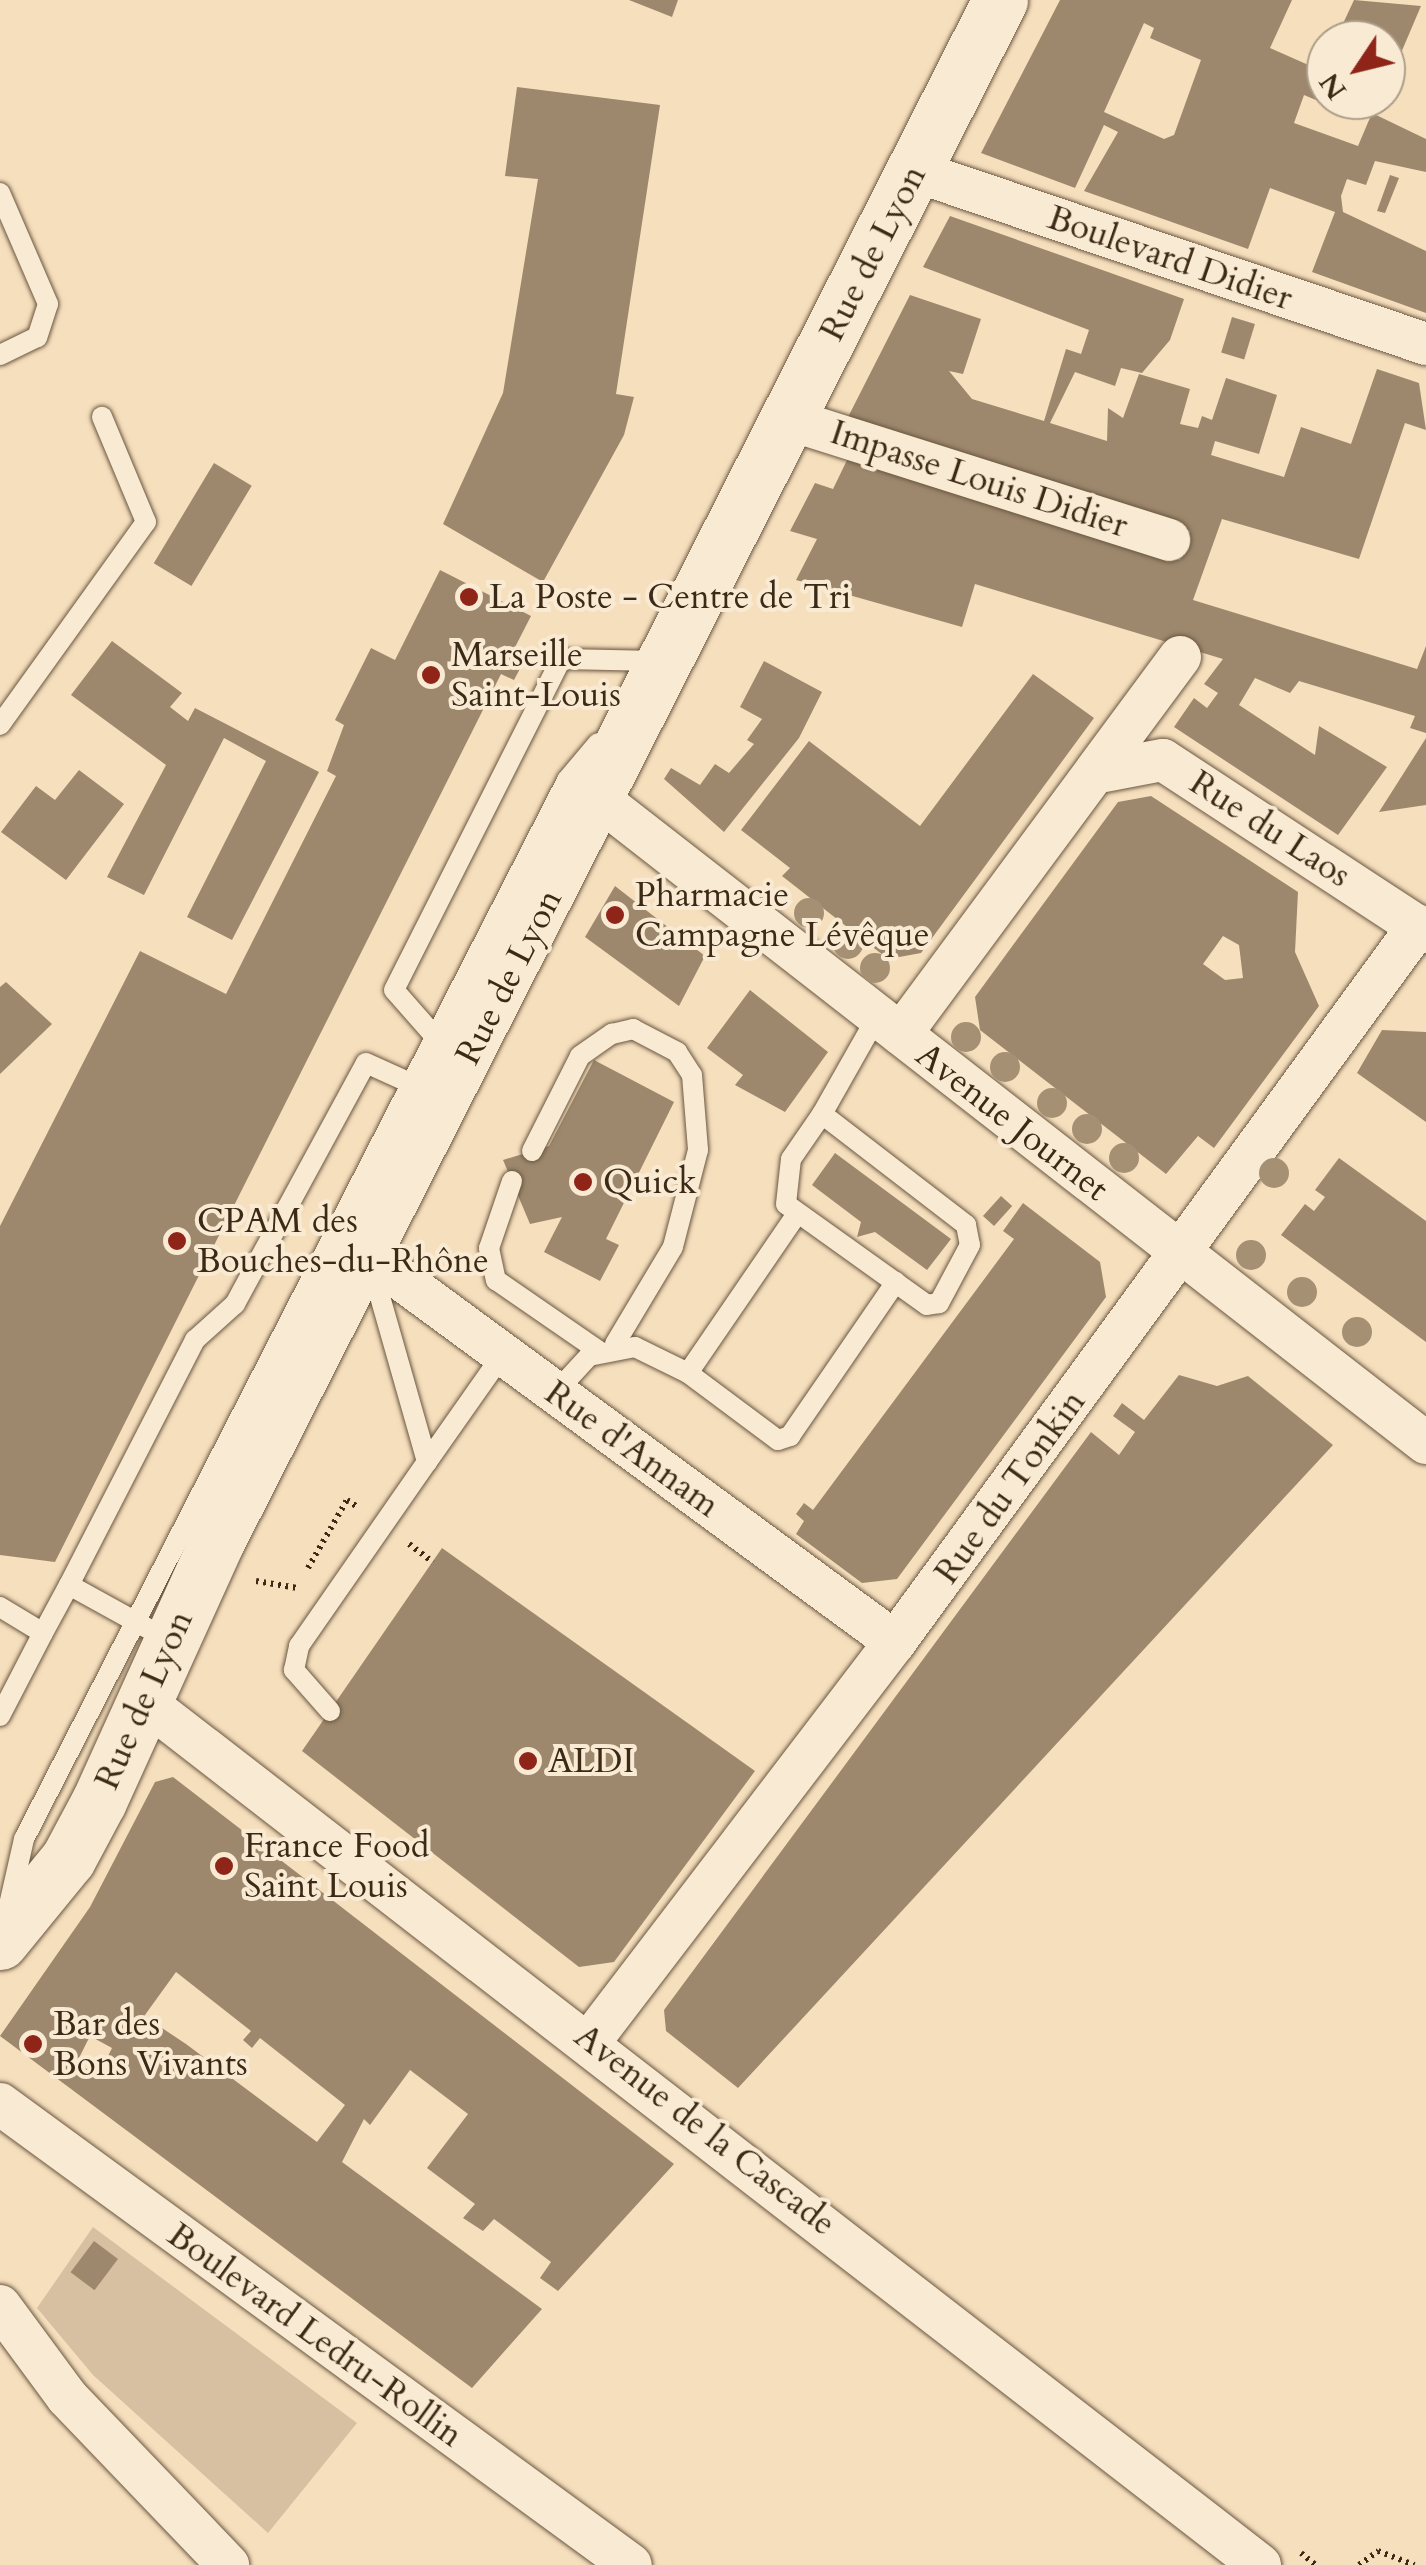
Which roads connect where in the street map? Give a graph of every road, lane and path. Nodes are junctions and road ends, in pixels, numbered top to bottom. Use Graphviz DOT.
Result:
graph roads {
  1 [pos="1000,0"];
  2 [pos="915,171"];
  3 [pos="0,192"];
  4 [pos="1426,344"];
  5 [pos="0,355"];
  6 [pos="102,417"];
  7 [pos="788,418"];
  8 [pos="1169,540"];
  9 [pos="1180,657"];
  10 [pos="657,668"];
  11 [pos="0,725"];
  12 [pos="1104,771"];
  13 [pos="599,799"];
  14 [pos="1422,929"];
  15 [pos="890,1024"];
  16 [pos="442,1072"];
  17 [pos="822,1114"];
  18 [pos="532,1151"];
  19 [pos="512,1181"];
  20 [pos="797,1214"];
  21 [pos="1180,1254"];
  22 [pos="368,1256"];
  23 [pos="896,1282"];
  24 [pos="607,1348"];
  25 [pos="503,1354"];
  26 [pos="688,1373"];
  27 [pos="556,1393"];
  28 [pos="1426,1443"];
  29 [pos="427,1462"];
  30 [pos="69,1586"];
  31 [pos="0,1607"];
  32 [pos="154,1632"];
  33 [pos="43,1633"];
  34 [pos="896,1642"];
  35 [pos="145,1702"];
  36 [pos="330,1711"];
  37 [pos="0,1716"];
  38 [pos="0,1942"];
  39 [pos="591,2040"];
  40 [pos="0,2104"];
  41 [pos="0,2306"];
  42 [pos="228,2565"];
  43 [pos="630,2565"];
  44 [pos="1260,2565"];
  45 [pos="1358,2565"];
  46 [pos="1414,2565"];
  1 -- 2 [label="street, Rue de Lyon"];
  2 -- 4 [label="street, Boulevard Didier"];
  2 -- 7 [label="street, Rue de Lyon"];
  3 -- 5 [label="lane"];
  6 -- 11 [label="lane"];
  7 -- 8 [label="street, Impasse Louis Didier"];
  7 -- 10 [label="street, Rue de Lyon"];
  9 -- 12 [label="street"];
  10 -- 13 [label="street, Rue de Lyon"];
  10 -- 16 [label="lane"];
  10 -- 16 [label="lane"];
  12 -- 14 [label="street, Rue du Laos"];
  12 -- 15 [label="street"];
  13 -- 15 [label="street, Avenue Journet"];
  13 -- 16 [label="street, Rue de Lyon"];
  14 -- 21 [label="street, Rue du Tonkin"];
  15 -- 17 [label="lane"];
  15 -- 21 [label="street, Avenue Journet"];
  16 -- 22 [label="street, Rue de Lyon"];
  16 -- 30 [label="lane"];
  16 -- 32 [label="lane"];
  17 -- 20 [label="lane"];
  17 -- 23 [label="lane"];
  18 -- 24 [label="lane"];
  19 -- 24 [label="lane"];
  20 -- 23 [label="lane"];
  20 -- 26 [label="lane"];
  21 -- 28 [label="street, Avenue Journet"];
  21 -- 34 [label="street, Rue du Tonkin"];
  22 -- 25 [label="street, Rue d'Annam"];
  22 -- 29 [label="lane"];
  22 -- 32 [label="street, Rue de Lyon"];
  23 -- 26 [label="lane"];
  24 -- 26 [label="lane"];
  24 -- 27 [label="lane"];
  25 -- 27 [label="street, Rue d'Annam"];
  25 -- 29 [label="lane"];
  27 -- 34 [label="street, Rue d'Annam"];
  29 -- 36 [label="lane"];
  30 -- 32 [label="lane"];
  30 -- 33 [label="lane"];
  31 -- 33 [label="lane"];
  32 -- 35 [label="street, Rue de Lyon"];
  32 -- 38 [label="lane"];
  33 -- 37 [label="lane"];
  34 -- 39 [label="street, Rue du Tonkin"];
  35 -- 38 [label="street, Rue de Lyon"];
  35 -- 39 [label="street, Avenue de la Cascade"];
  39 -- 44 [label="street, Avenue de la Cascade"];
  40 -- 43 [label="street, Boulevard Ledru-Rollin"];
  41 -- 42 [label="street"];
  45 -- 46 [label="path"];
}
